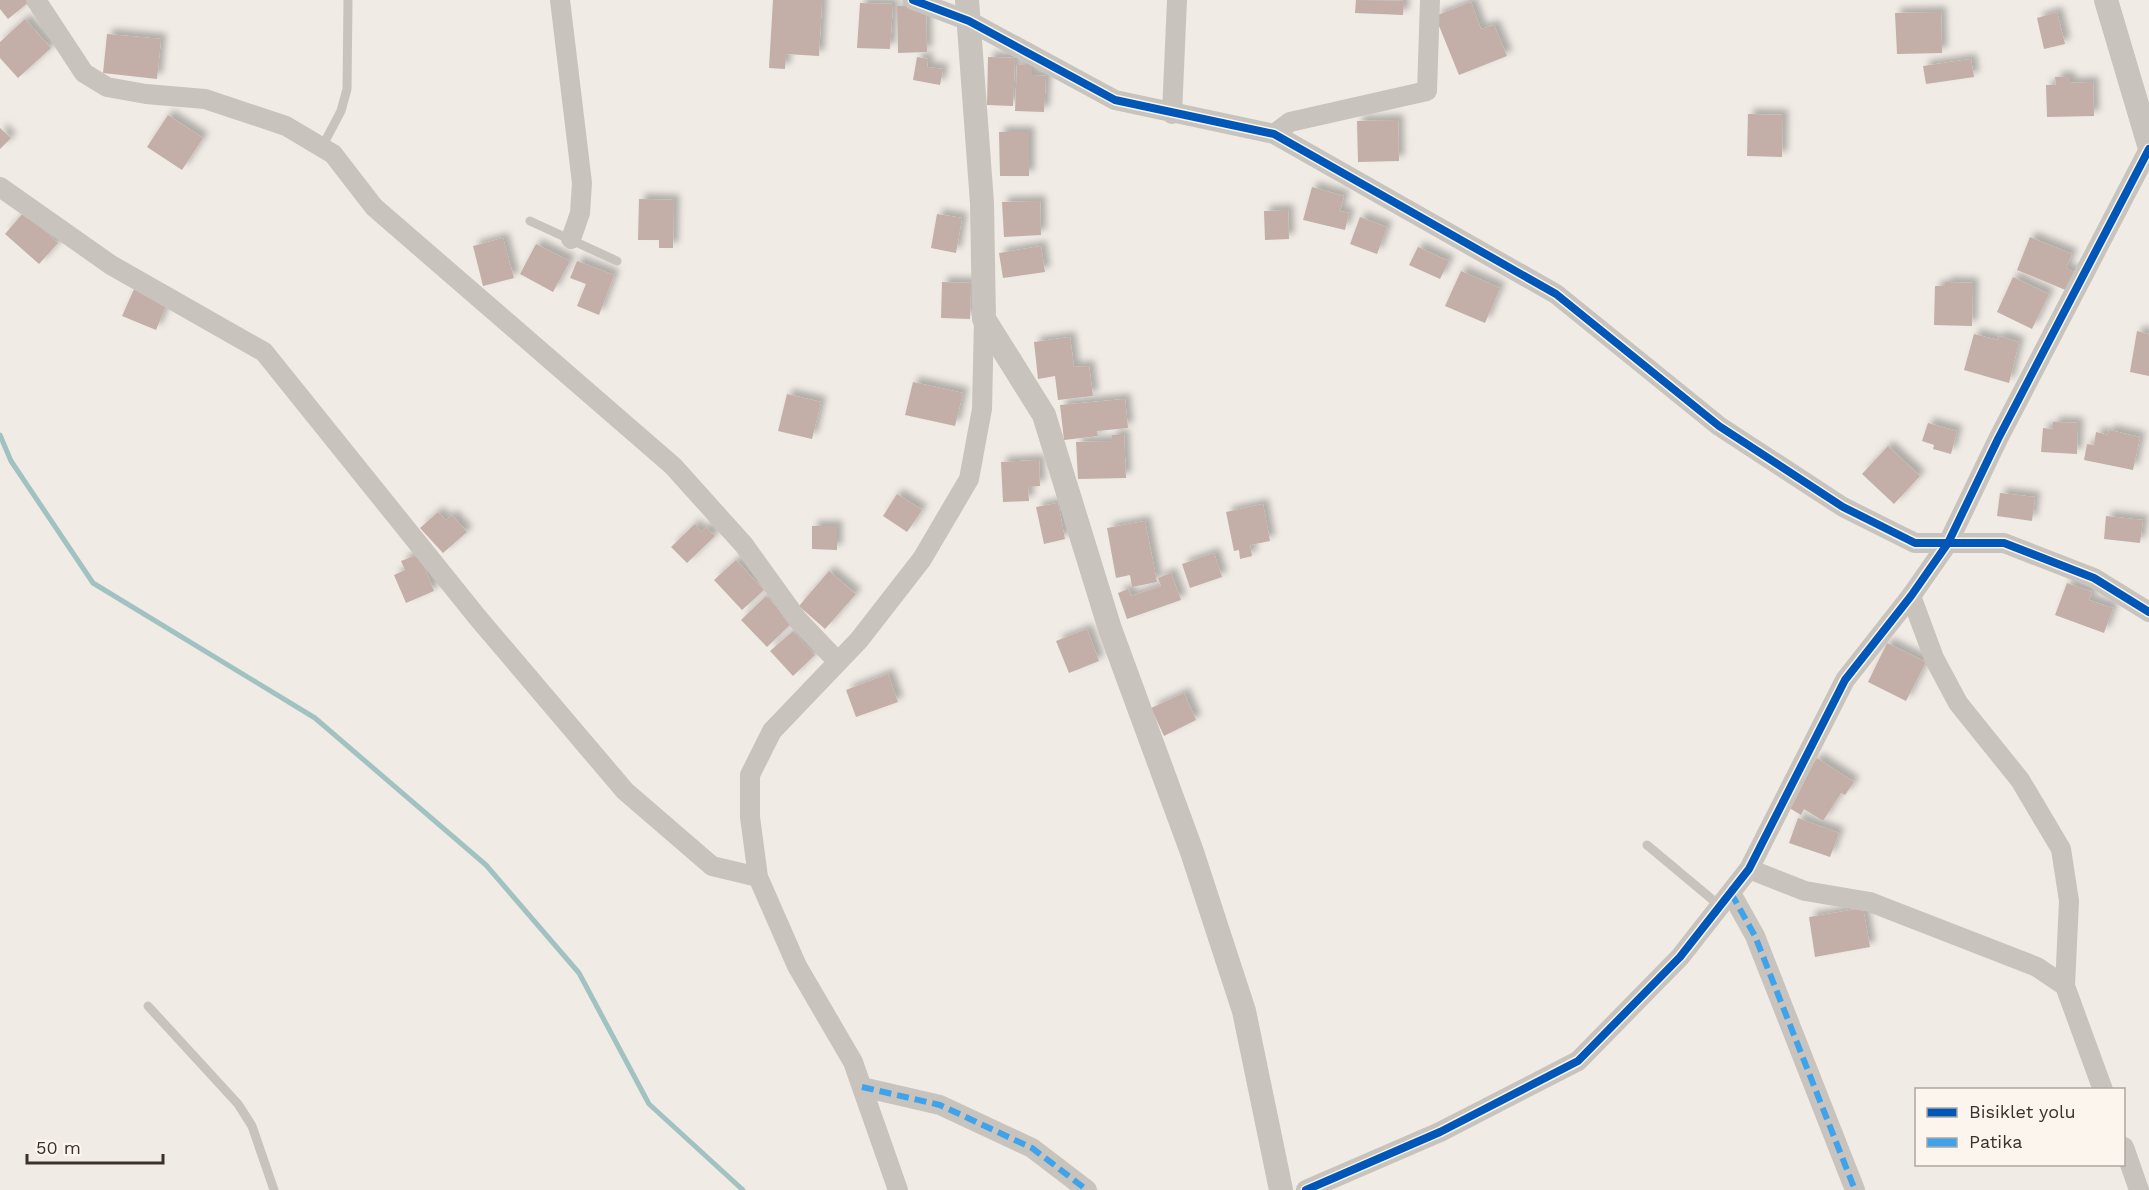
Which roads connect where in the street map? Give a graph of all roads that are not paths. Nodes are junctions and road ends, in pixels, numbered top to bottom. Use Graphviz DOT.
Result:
graph roads {
  1 [pos="36,0"];
  2 [pos="348,0"];
  3 [pos="560,0"];
  4 [pos="913,0"];
  5 [pos="1177,0"];
  6 [pos="1430,0"];
  7 [pos="2106,0"];
  8 [pos="968,10"];
  9 [pos="1172,114"];
  10 [pos="1274,134"];
  11 [pos="322,147"];
  12 [pos="2149,147"];
  13 [pos="0,187"];
  14 [pos="531,221"];
  15 [pos="571,239"];
  16 [pos="617,261"];
  17 [pos="984,319"];
  18 [pos="1948,543"];
  19 [pos="1911,596"];
  20 [pos="2149,612"];
  21 [pos="838,662"];
  22 [pos="1647,845"];
  23 [pos="1749,869"];
  24 [pos="758,877"];
  25 [pos="1725,900"];
  26 [pos="2065,986"];
  27 [pos="148,1006"];
  28 [pos="862,1087"];
  29 [pos="2103,1088"];
  30 [pos="2125,1150"];
  31 [pos="1321,1188"];
  32 [pos="274,1190"];
  33 [pos="898,1190"];
  34 [pos="1087,1190"];
  35 [pos="1281,1190"];
  36 [pos="1855,1190"];
  37 [pos="2139,1190"];
  1 -- 11 [label="street"];
  2 -- 11 [label="lane"];
  3 -- 15 [label="street"];
  4 -- 8 [label="street"];
  5 -- 9 [label="street"];
  6 -- 10 [label="street"];
  7 -- 12 [label="street"];
  8 -- 9 [label="street"];
  8 -- 17 [label="street"];
  9 -- 10 [label="street"];
  10 -- 18 [label="street"];
  11 -- 21 [label="street"];
  12 -- 18 [label="street"];
  13 -- 24 [label="street"];
  14 -- 15 [label="lane"];
  15 -- 16 [label="lane"];
  17 -- 21 [label="street"];
  17 -- 35 [label="street"];
  18 -- 19 [label="street"];
  18 -- 20 [label="street"];
  19 -- 23 [label="street"];
  19 -- 26 [label="street"];
  21 -- 24 [label="street"];
  22 -- 25 [label="lane"];
  23 -- 25 [label="street"];
  23 -- 26 [label="street"];
  24 -- 28 [label="street"];
  25 -- 31 [label="street"];
  25 -- 36 [label="street"];
  26 -- 29 [label="street"];
  27 -- 32 [label="lane"];
  28 -- 33 [label="street"];
  28 -- 34 [label="street"];
  30 -- 37 [label="street"];
}
